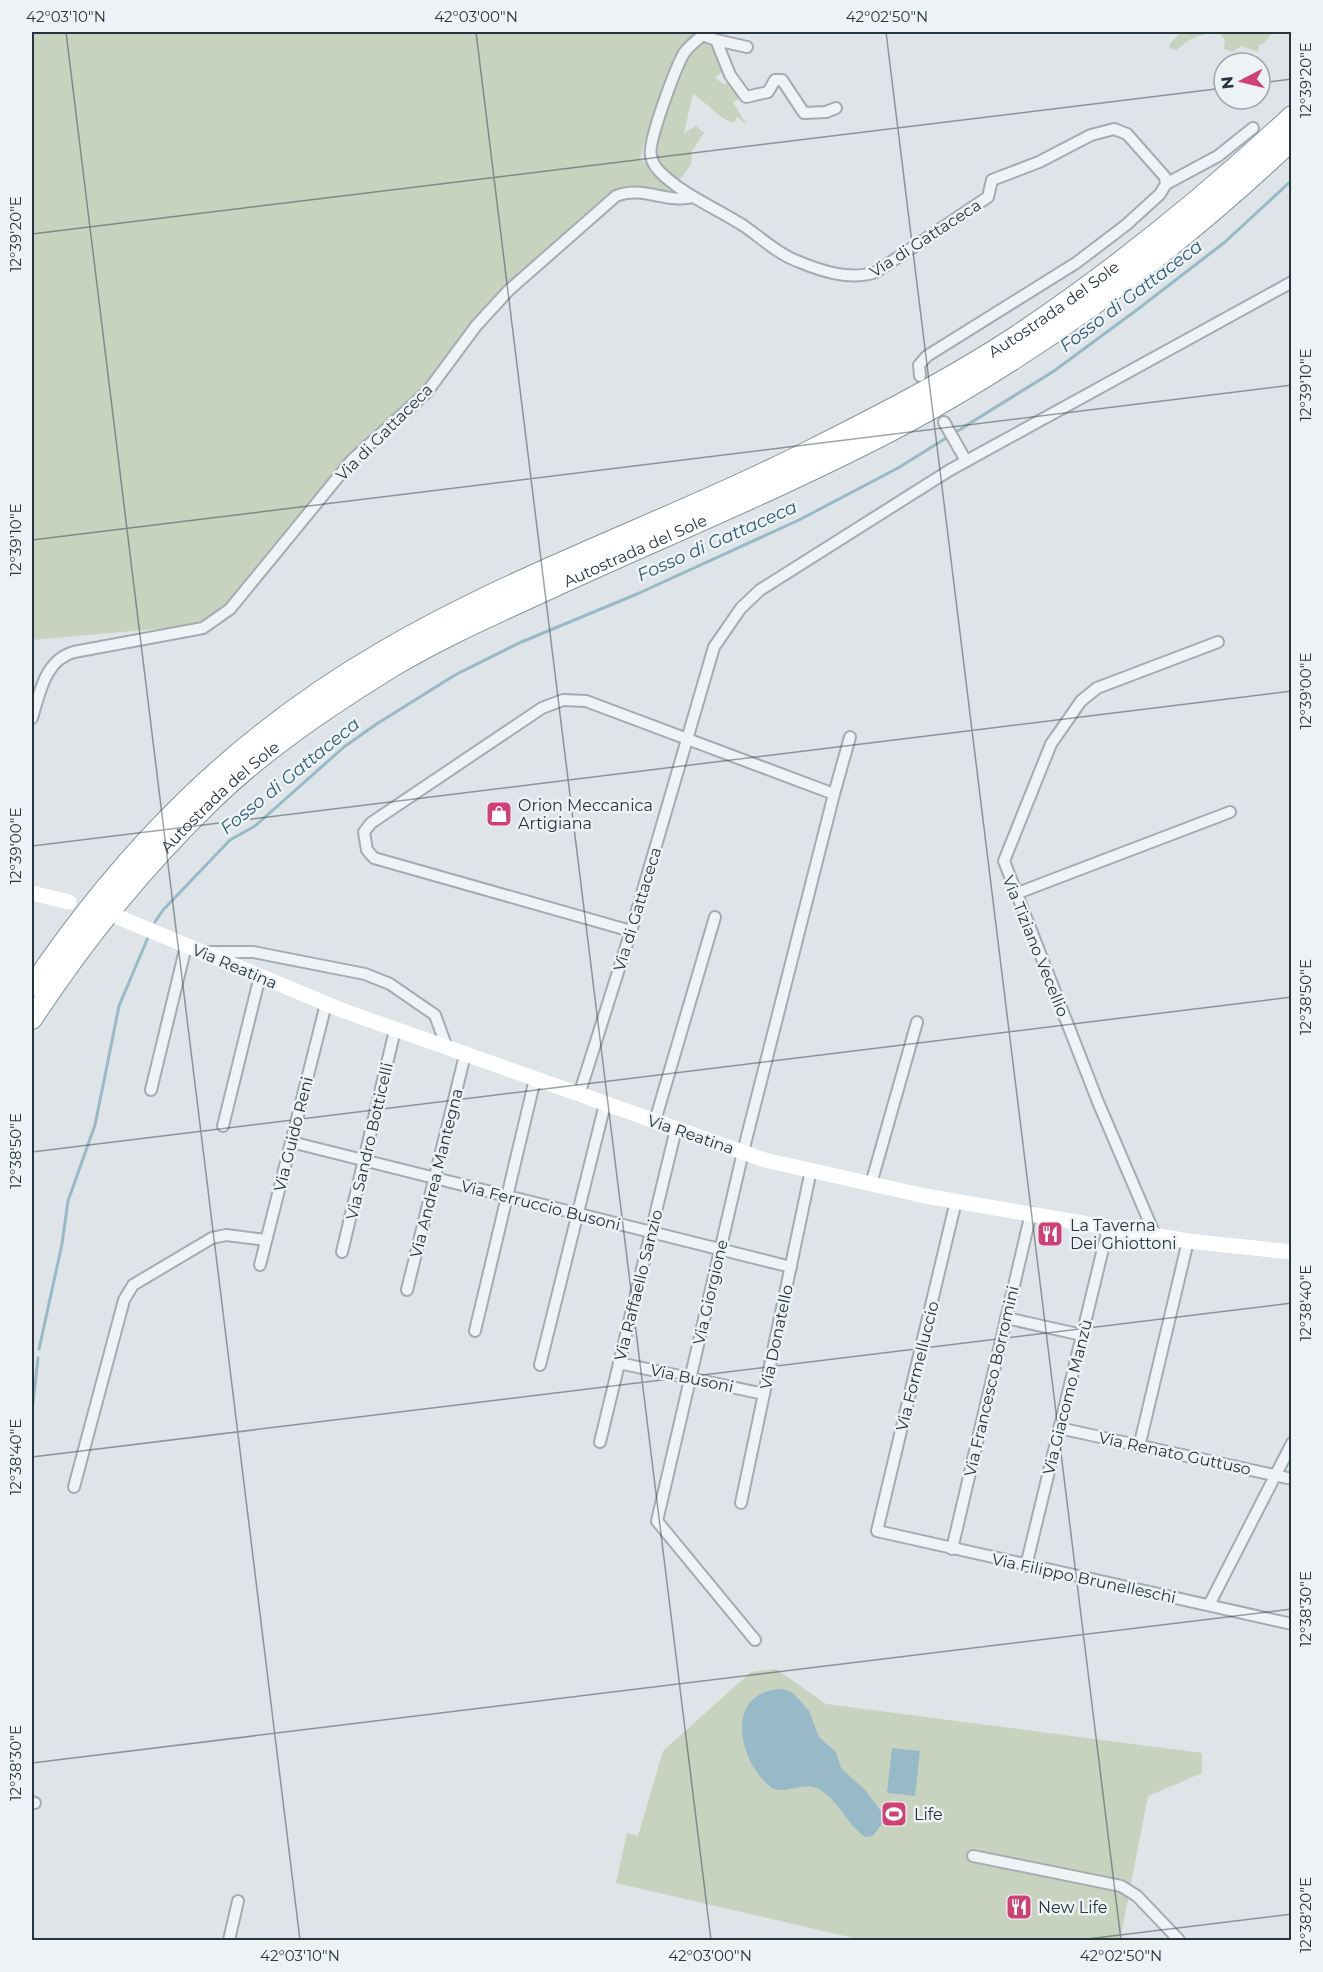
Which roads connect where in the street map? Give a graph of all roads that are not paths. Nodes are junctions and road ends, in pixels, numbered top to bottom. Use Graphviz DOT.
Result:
graph roads {
  1 [pos="716,40"];
  2 [pos="747,47"];
  3 [pos="836,108"];
  4 [pos="1292,116"];
  5 [pos="1253,128"];
  6 [pos="1292,140"];
  7 [pos="1166,184"];
  8 [pos="693,197"];
  9 [pos="1292,282"];
  10 [pos="920,376"];
  11 [pos="944,422"];
  12 [pos="966,461"];
  13 [pos="1218,642"];
  14 [pos="32,718"];
  15 [pos="850,737"];
  16 [pos="687,740"];
  17 [pos="834,794"];
  18 [pos="1230,812"];
  19 [pos="32,893"];
  20 [pos="1015,894"];
  21 [pos="69,902"];
  22 [pos="118,917"];
  23 [pos="715,917"];
  24 [pos="631,931"];
  25 [pos="193,949"];
  26 [pos="260,976"];
  27 [pos="32,987"];
  28 [pos="326,1004"];
  29 [pos="32,1019"];
  30 [pos="917,1022"];
  31 [pos="395,1030"];
  32 [pos="447,1048"];
  33 [pos="465,1055"];
  34 [pos="535,1079"];
  35 [pos="151,1090"];
  36 [pos="579,1095"];
  37 [pos="605,1104"];
  38 [pos="655,1121"];
  39 [pos="223,1126"];
  40 [pos="675,1129"];
  41 [pos="291,1142"];
  42 [pos="743,1152"];
  43 [pos="364,1161"];
  44 [pos="811,1170"];
  45 [pos="435,1178"];
  46 [pos="871,1184"];
  47 [pos="507,1196"];
  48 [pos="956,1201"];
  49 [pos="1031,1213"];
  50 [pos="578,1214"];
  51 [pos="1108,1228"];
  52 [pos="650,1232"];
  53 [pos="1155,1235"];
  54 [pos="266,1240"];
  55 [pos="1188,1241"];
  56 [pos="720,1250"];
  57 [pos="342,1252"];
  58 [pos="1292,1252"];
  59 [pos="260,1265"];
  60 [pos="791,1268"];
  61 [pos="407,1290"];
  62 [pos="1006,1318"];
  63 [pos="475,1331"];
  64 [pos="1082,1335"];
  65 [pos="619,1363"];
  66 [pos="540,1365"];
  67 [pos="690,1378"];
  68 [pos="765,1394"];
  69 [pos="1059,1428"];
  70 [pos="600,1442"];
  71 [pos="1292,1443"];
  72 [pos="1139,1447"];
  73 [pos="1275,1474"];
  74 [pos="1292,1479"];
  75 [pos="74,1487"];
  76 [pos="741,1503"];
  77 [pos="877,1531"];
  78 [pos="952,1550"];
  79 [pos="1026,1566"];
  80 [pos="1209,1605"];
  81 [pos="1292,1624"];
  82 [pos="756,1640"];
  83 [pos="973,1856"];
  84 [pos="238,1901"];
  85 [pos="229,1941"];
  86 [pos="1179,1941"];
  1 -- 2 [label="street"];
  1 -- 3 [label="street"];
  1 -- 8 [label="street, Via di Gattaceca"];
  4 -- 27 [label="highway, Autostrada del Sole"];
  5 -- 7 [label="street"];
  6 -- 29 [label="highway, Autostrada del Sole"];
  7 -- 8 [label="street, Via di Gattaceca"];
  7 -- 10 [label="street"];
  8 -- 14 [label="street, Via di Gattaceca"];
  9 -- 12 [label="street, Via di Gattaceca"];
  11 -- 12 [label="street"];
  12 -- 16 [label="street, Via di Gattaceca"];
  13 -- 20 [label="street, Via Tiziano Vecellio"];
  15 -- 17 [label="street, Via Giorgione"];
  16 -- 17 [label="street"];
  16 -- 24 [label="street, Via di Gattaceca"];
  16 -- 24 [label="street"];
  17 -- 42 [label="street, Via Giorgione"];
  18 -- 20 [label="street"];
  19 -- 21 [label="street"];
  20 -- 53 [label="street, Via Tiziano Vecellio"];
  22 -- 25 [label="street, Via Reatina"];
  23 -- 38 [label="street"];
  24 -- 36 [label="street, Via di Gattaceca"];
  25 -- 26 [label="street, Via Reatina"];
  25 -- 32 [label="street"];
  25 -- 35 [label="street"];
  26 -- 28 [label="street, Via Reatina"];
  26 -- 39 [label="street"];
  28 -- 31 [label="street, Via Reatina"];
  28 -- 41 [label="street, Via Guido Reni"];
  30 -- 46 [label="street"];
  31 -- 32 [label="street, Via Reatina"];
  31 -- 43 [label="street, Via Sandro Botticelli"];
  32 -- 33 [label="street, Via Reatina"];
  33 -- 34 [label="street, Via Reatina"];
  33 -- 45 [label="street, Via Andrea Mantegna"];
  34 -- 36 [label="street, Via Reatina"];
  34 -- 47 [label="street"];
  36 -- 37 [label="street, Via Reatina"];
  37 -- 38 [label="street, Via Reatina"];
  37 -- 50 [label="street"];
  38 -- 40 [label="street, Via Reatina"];
  40 -- 42 [label="street, Via Reatina"];
  40 -- 52 [label="street, Via Raffaello Sanzio"];
  41 -- 43 [label="street, Via Ferruccio Busoni"];
  41 -- 54 [label="street, Via Guido Reni"];
  42 -- 44 [label="street, Via Reatina"];
  42 -- 56 [label="street, Via Giorgione"];
  43 -- 45 [label="street, Via Ferruccio Busoni"];
  43 -- 57 [label="street, Via Sandro Botticelli"];
  44 -- 46 [label="street, Via Reatina"];
  44 -- 60 [label="street, Via Donatello"];
  45 -- 47 [label="street, Via Ferruccio Busoni"];
  45 -- 61 [label="street, Via Andrea Mantegna"];
  46 -- 48 [label="street, Via Reatina"];
  47 -- 50 [label="street, Via Ferruccio Busoni"];
  47 -- 63 [label="street"];
  48 -- 49 [label="street, Via Reatina"];
  48 -- 77 [label="street, Via Formelluccio"];
  49 -- 51 [label="street, Via Reatina"];
  49 -- 62 [label="street, Via Francesco Borromini"];
  50 -- 52 [label="street, Via Ferruccio Busoni"];
  50 -- 66 [label="street"];
  51 -- 53 [label="street, Via Reatina"];
  51 -- 64 [label="street, Via Giacomo Manzù"];
  52 -- 56 [label="street, Via Ferruccio Busoni"];
  52 -- 65 [label="street, Via Raffaello Sanzio"];
  53 -- 55 [label="street, Via Reatina"];
  54 -- 59 [label="street, Via Guido Reni"];
  54 -- 75 [label="street"];
  55 -- 58 [label="street, Via Reatina"];
  55 -- 72 [label="street"];
  56 -- 60 [label="street, Via Ferruccio Busoni"];
  56 -- 67 [label="street, Via Giorgione"];
  60 -- 68 [label="street, Via Donatello"];
  62 -- 64 [label="street"];
  62 -- 78 [label="street, Via Francesco Borromini"];
  64 -- 69 [label="street, Via Giacomo Manzù"];
  65 -- 67 [label="street, Via Busoni"];
  65 -- 70 [label="street, Via Raffaello Sanzio"];
  67 -- 68 [label="street, Via Busoni"];
  67 -- 82 [label="street, Via Giorgione"];
  68 -- 76 [label="street, Via Donatello"];
  69 -- 72 [label="street, Via Renato Guttuso"];
  69 -- 79 [label="street, Via Giacomo Manzù"];
  71 -- 73 [label="street"];
  72 -- 73 [label="street, Via Renato Guttuso"];
  73 -- 74 [label="street, Via Renato Guttuso"];
  73 -- 80 [label="street"];
  77 -- 78 [label="street, Via Filippo Brunelleschi"];
  78 -- 79 [label="street, Via Filippo Brunelleschi"];
  79 -- 80 [label="street, Via Filippo Brunelleschi"];
  80 -- 81 [label="street, Via Filippo Brunelleschi"];
  83 -- 86 [label="street"];
  84 -- 85 [label="street"];
}
